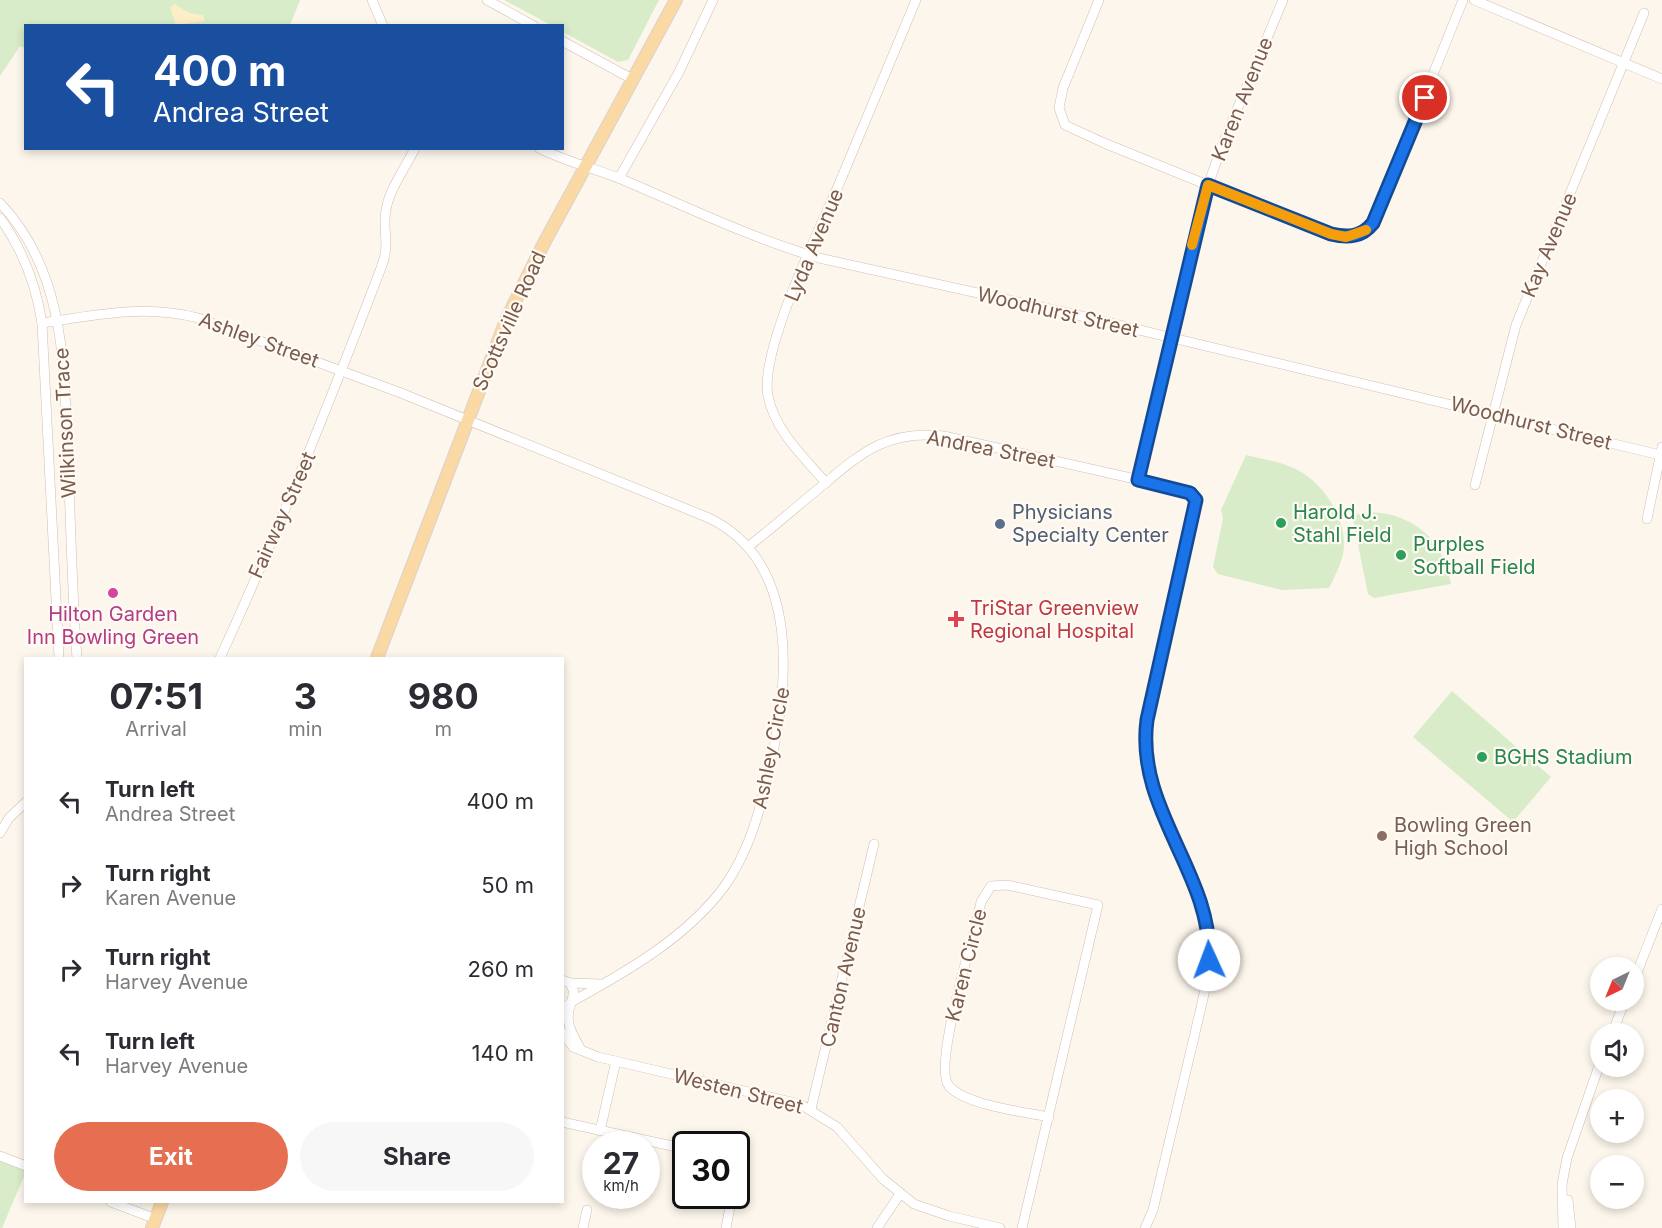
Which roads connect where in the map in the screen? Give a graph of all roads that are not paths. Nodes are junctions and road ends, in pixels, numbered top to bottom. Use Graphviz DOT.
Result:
graph roads {
  1 [pos="372,0"];
  2 [pos="380,0"];
  3 [pos="487,0"];
  4 [pos="676,0"];
  5 [pos="713,0"];
  6 [pos="916,0"];
  7 [pos="1099,0"];
  8 [pos="1283,0"];
  9 [pos="1463,0"];
  10 [pos="1474,0"];
  11 [pos="1644,13"];
  12 [pos="382,24"];
  13 [pos="383,24"];
  14 [pos="530,24"];
  15 [pos="564,42"];
  16 [pos="1624,63"];
  17 [pos="1662,79"];
  18 [pos="634,80"];
  19 [pos="414,150"];
  20 [pos="544,150"];
  21 [pos="585,168"];
  22 [pos="619,178"];
  23 [pos="1208,185"];
  24 [pos="0,203"];
  25 [pos="0,218"];
  26 [pos="808,255"];
  27 [pos="58,320"];
  28 [pos="42,323"];
  29 [pos="1171,338"];
  30 [pos="340,370"];
  31 [pos="1492,413"];
  32 [pos="466,421"];
  33 [pos="1661,451"];
  34 [pos="1138,480"];
  35 [pos="826,483"];
  36 [pos="1476,485"];
  37 [pos="1647,519"];
  38 [pos="749,546"];
  39 [pos="59,657"];
  40 [pos="77,657"];
  41 [pos="220,657"];
  42 [pos="377,657"];
  43 [pos="24,804"];
  44 [pos="0,833"];
  45 [pos="874,844"];
  46 [pos="1662,909"];
  47 [pos="1643,957"];
  48 [pos="565,980"];
  49 [pos="601,984"];
  50 [pos="569,1004"];
  51 [pos="564,1035"];
  52 [pos="581,1050"];
  53 [pos="616,1061"];
  54 [pos="1595,1077"];
  55 [pos="811,1109"];
  56 [pos="1049,1117"];
  57 [pos="564,1122"];
  58 [pos="600,1131"];
  59 [pos="0,1156"];
  60 [pos="24,1165"];
  61 [pos="1565,1174"];
  62 [pos="900,1194"];
  63 [pos="113,1203"];
  64 [pos="162,1203"];
  65 [pos="730,1209"];
  66 [pos="587,1210"];
  67 [pos="1153,1210"];
  68 [pos="154,1223"];
  69 [pos="583,1228"];
  70 [pos="726,1228"];
  71 [pos="877,1228"];
  72 [pos="1000,1228"];
  73 [pos="1022,1228"];
  74 [pos="1145,1228"];
  75 [pos="1153,1228"];
  76 [pos="1563,1228"];
  77 [pos="1571,1228"];
  1 -- 12 [label="street"];
  2 -- 13 [label="street"];
  3 -- 14 [label="street"];
  4 -- 18 [label="main road, Scottsville Road"];
  5 -- 22 [label="street"];
  6 -- 26 [label="street, Lyda Avenue"];
  7 -- 23 [label="street"];
  8 -- 23 [label="street, Karen Avenue"];
  9 -- 23 [label="street"];
  10 -- 16 [label="street"];
  11 -- 16 [label="street, Kay Avenue"];
  15 -- 18 [label="street"];
  16 -- 17 [label="street"];
  16 -- 31 [label="street, Kay Avenue"];
  18 -- 21 [label="main road, Scottsville Road"];
  19 -- 30 [label="street, Fairway Street"];
  20 -- 21 [label="street, Woodhurst Street"];
  21 -- 22 [label="street, Woodhurst Street"];
  21 -- 32 [label="main road, Scottsville Road"];
  22 -- 26 [label="street, Woodhurst Street"];
  23 -- 29 [label="street, Karen Avenue"];
  24 -- 27 [label="street, Wilkinson Trace"];
  25 -- 28 [label="street, Wilkinson Trace"];
  26 -- 29 [label="street, Woodhurst Street"];
  26 -- 35 [label="street, Lyda Avenue"];
  27 -- 28 [label="street, Ashley Street"];
  27 -- 30 [label="street, Ashley Street"];
  27 -- 40 [label="street, Wilkinson Trace"];
  28 -- 39 [label="street, Wilkinson Trace"];
  29 -- 31 [label="street, Woodhurst Street"];
  29 -- 34 [label="street, Karen Avenue"];
  30 -- 32 [label="street, Ashley Street"];
  30 -- 41 [label="street, Fairway Street"];
  31 -- 33 [label="street, Woodhurst Street"];
  31 -- 36 [label="street, Kay Avenue"];
  32 -- 38 [label="street, Ashley Circle"];
  32 -- 42 [label="main road, Scottsville Road"];
  33 -- 37 [label="street"];
  34 -- 35 [label="street, Andrea Street"];
  34 -- 67 [label="street, Andrea Street"];
  35 -- 38 [label="street, Andrea Street"];
  38 -- 49 [label="street, Ashley Circle"];
  43 -- 44 [label="street"];
  45 -- 55 [label="street, Canton Avenue"];
  46 -- 47 [label="street"];
  48 -- 49 [label="street, Ashley Circle"];
  48 -- 50 [label="street"];
  49 -- 50 [label="street, Ashley Circle"];
  50 -- 52 [label="street"];
  51 -- 52 [label="street, Westen Street"];
  52 -- 53 [label="street, Westen Street"];
  53 -- 55 [label="street, Westen Street"];
  53 -- 58 [label="street"];
  54 -- 61 [label="street"];
  55 -- 62 [label="street, Westen Street"];
  56 -- 56 [label="street, Karen Circle"];
  56 -- 73 [label="street, Karen Circle"];
  57 -- 58 [label="street"];
  59 -- 60 [label="street"];
  61 -- 76 [label="street"];
  61 -- 77 [label="street"];
  62 -- 71 [label="street"];
  62 -- 72 [label="street, Westen Street"];
  63 -- 68 [label="street"];
  64 -- 68 [label="main road"];
  65 -- 70 [label="street"];
  66 -- 69 [label="street"];
  67 -- 74 [label="street"];
  67 -- 75 [label="street"];
}
